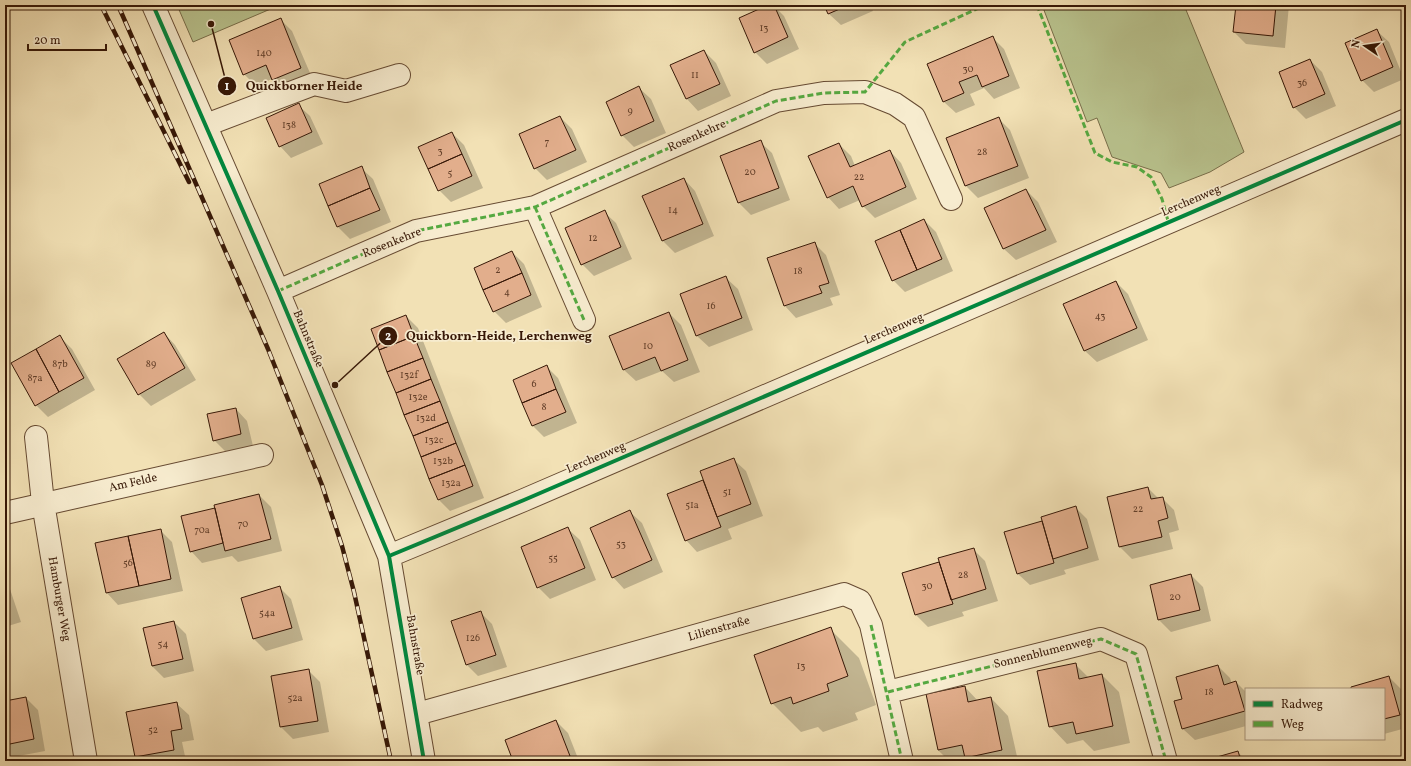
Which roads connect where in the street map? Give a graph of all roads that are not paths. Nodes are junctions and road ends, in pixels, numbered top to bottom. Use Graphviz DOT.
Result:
graph roads {
  1 [pos="153,5"];
  2 [pos="399,75"];
  3 [pos="1406,120"];
  4 [pos="206,125"];
  5 [pos="951,199"];
  6 [pos="535,207"];
  7 [pos="278,291"];
  8 [pos="584,320"];
  9 [pos="36,437"];
  10 [pos="262,454"];
  11 [pos="43,503"];
  12 [pos="5,513"];
  13 [pos="388,556"];
  14 [pos="888,692"];
  15 [pos="417,714"];
  16 [pos="86,761"];
  17 [pos="424,761"];
  18 [pos="902,761"];
  19 [pos="1166,761"];
  1 -- 4 [label="street, Bahnstraße"];
  2 -- 4 [label="street"];
  3 -- 13 [label="street, Lerchenweg"];
  4 -- 7 [label="street, Bahnstraße"];
  5 -- 6 [label="street, Rosenkehre"];
  6 -- 7 [label="street, Rosenkehre"];
  6 -- 8 [label="street"];
  7 -- 13 [label="street, Bahnstraße"];
  9 -- 11 [label="street, Hamburger Weg"];
  10 -- 11 [label="street, Am Felde"];
  11 -- 12 [label="street, Am Felde"];
  11 -- 16 [label="street, Hamburger Weg"];
  13 -- 15 [label="street, Bahnstraße"];
  14 -- 15 [label="street, Lilienstraße"];
  14 -- 18 [label="street, Lilienstraße"];
  14 -- 19 [label="street, Sonnenblumenweg"];
  15 -- 17 [label="street, Bahnstraße"];
}
